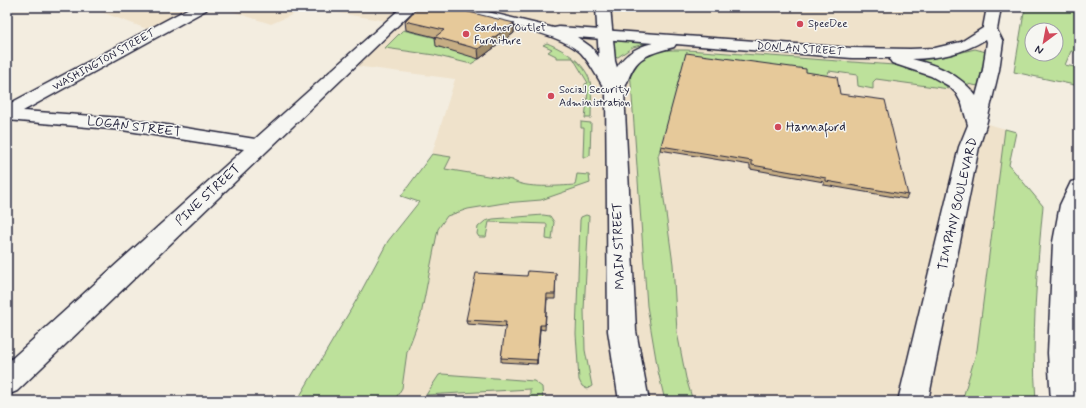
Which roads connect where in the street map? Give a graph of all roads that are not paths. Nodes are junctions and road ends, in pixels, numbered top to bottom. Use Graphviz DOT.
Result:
graph roads {
  1 [pos="201,7"];
  2 [pos="410,7"];
  3 [pos="450,7"];
  4 [pos="603,7"];
  5 [pos="994,7"];
  6 [pos="546,30"];
  7 [pos="990,30"];
  8 [pos="605,34"];
  9 [pos="706,42"];
  10 [pos="852,53"];
  11 [pos="615,91"];
  12 [pos="7,114"];
  13 [pos="977,125"];
  14 [pos="260,146"];
  15 [pos="1079,186"];
  16 [pos="7,382"];
  17 [pos="634,401"];
  18 [pos="913,401"];
  19 [pos="1066,401"];
  1 -- 12 [label="main road, WASHINGTON STREET"];
  2 -- 14 [label="main road, PINE STREET"];
  3 -- 6 [label="main road"];
  4 -- 8 [label="main road, MAIN STREET"];
  5 -- 7 [label="main road, TIMPANY BOULEVARD"];
  6 -- 8 [label="main road"];
  6 -- 11 [label="main road"];
  7 -- 10 [label="main road, DONLAN STREET"];
  7 -- 13 [label="main road, TIMPANY BOULEVARD"];
  8 -- 9 [label="main road, DONLAN STREET"];
  8 -- 11 [label="main road, MAIN STREET"];
  9 -- 10 [label="main road, DONLAN STREET"];
  9 -- 11 [label="main road"];
  10 -- 13 [label="main road"];
  11 -- 17 [label="main road, MAIN STREET"];
  12 -- 14 [label="main road, LOGAN STREET"];
  13 -- 18 [label="main road, TIMPANY BOULEVARD"];
  14 -- 16 [label="main road, PINE STREET"];
  15 -- 19 [label="main road"];
}
